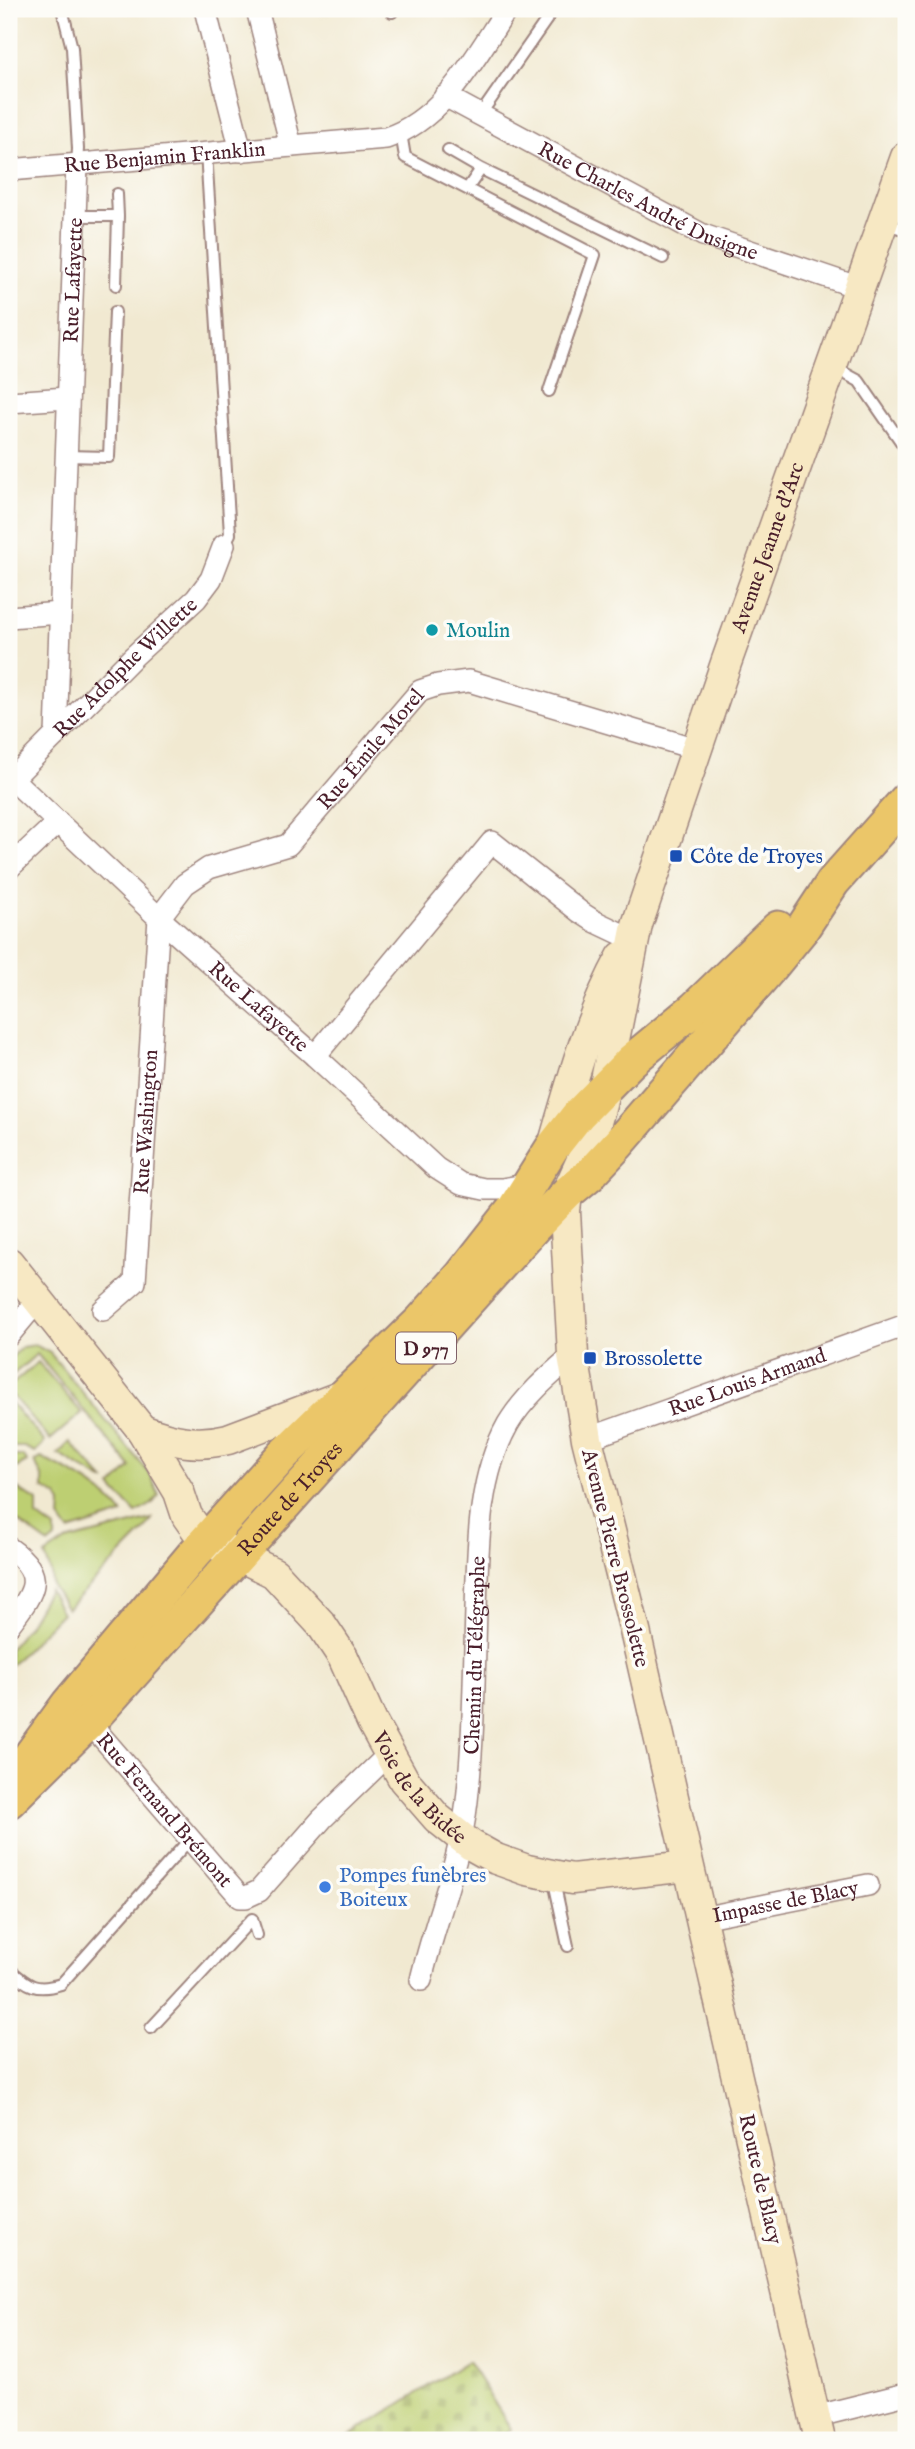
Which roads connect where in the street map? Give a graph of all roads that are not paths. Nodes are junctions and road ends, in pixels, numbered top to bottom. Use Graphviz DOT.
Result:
graph roads {
  1 [pos="62,9"];
  2 [pos="205,9"];
  3 [pos="257,9"];
  4 [pos="507,9"];
  5 [pos="554,9"];
  6 [pos="445,96"];
  7 [pos="480,115"];
  8 [pos="401,133"];
  9 [pos="291,146"];
  10 [pos="448,150"];
  11 [pos="241,151"];
  12 [pos="206,152"];
  13 [pos="906,157"];
  14 [pos="77,164"];
  15 [pos="481,169"];
  16 [pos="9,170"];
  17 [pos="467,189"];
  18 [pos="117,194"];
  19 [pos="75,216"];
  20 [pos="118,216"];
  21 [pos="895,227"];
  22 [pos="663,258"];
  23 [pos="116,285"];
  24 [pos="860,288"];
  25 [pos="115,312"];
  26 [pos="832,366"];
  27 [pos="549,391"];
  28 [pos="67,398"];
  29 [pos="9,402"];
  30 [pos="906,449"];
  31 [pos="65,456"];
  32 [pos="224,545"];
  33 [pos="60,612"];
  34 [pos="9,617"];
  35 [pos="56,735"];
  36 [pos="696,749"];
  37 [pos="11,778"];
  38 [pos="906,800"];
  39 [pos="58,822"];
  40 [pos="9,868"];
  41 [pos="833,881"];
  42 [pos="159,918"];
  43 [pos="632,939"];
  44 [pos="620,1015"];
  45 [pos="659,1038"];
  46 [pos="315,1056"];
  47 [pos="606,1086"];
  48 [pos="552,1148"];
  49 [pos="530,1184"];
  50 [pos="567,1193"];
  51 [pos="9,1263"];
  52 [pos="39,1299"];
  53 [pos="103,1310"];
  54 [pos="906,1325"];
  55 [pos="9,1335"];
  56 [pos="573,1355"];
  57 [pos="342,1396"];
  58 [pos="142,1430"];
  59 [pos="587,1439"];
  60 [pos="218,1441"];
  61 [pos="275,1464"];
  62 [pos="179,1492"];
  63 [pos="277,1513"];
  64 [pos="207,1540"];
  65 [pos="9,1548"];
  66 [pos="239,1556"];
  67 [pos="274,1573"];
  68 [pos="9,1625"];
  69 [pos="89,1722"];
  70 [pos="389,1754"];
  71 [pos="9,1786"];
  72 [pos="9,1801"];
  73 [pos="462,1839"];
  74 [pos="189,1840"];
  75 [pos="688,1866"];
  76 [pos="552,1876"];
  77 [pos="868,1885"];
  78 [pos="246,1897"];
  79 [pos="701,1918"];
  80 [pos="252,1919"];
  81 [pos="257,1935"];
  82 [pos="568,1946"];
  83 [pos="9,1969"];
  84 [pos="421,1980"];
  85 [pos="151,2028"];
  86 [pos="906,2394"];
  87 [pos="817,2428"];
  1 -- 14 [label="lane"];
  2 -- 11 [label="street"];
  3 -- 9 [label="street"];
  4 -- 6 [label="street"];
  5 -- 7 [label="lane"];
  6 -- 7 [label="street, Rue Charles André Dusigne"];
  6 -- 8 [label="street"];
  7 -- 24 [label="street, Rue Charles André Dusigne"];
  8 -- 9 [label="street, Rue Benjamin Franklin"];
  8 -- 17 [label="lane"];
  9 -- 11 [label="street, Rue Benjamin Franklin"];
  10 -- 15 [label="lane"];
  11 -- 12 [label="street, Rue Benjamin Franklin"];
  12 -- 14 [label="street, Rue Benjamin Franklin"];
  12 -- 32 [label="lane"];
  13 -- 21 [label="main road, Avenue Jeanne d'Arc"];
  14 -- 16 [label="street, Rue Benjamin Franklin"];
  14 -- 19 [label="street, Rue Lafayette"];
  15 -- 17 [label="lane"];
  15 -- 22 [label="lane"];
  17 -- 27 [label="lane"];
  18 -- 20 [label="lane"];
  19 -- 20 [label="lane"];
  19 -- 28 [label="street, Rue Lafayette"];
  20 -- 23 [label="lane"];
  21 -- 24 [label="main road, Avenue Jeanne d'Arc"];
  24 -- 26 [label="main road, Avenue Jeanne d'Arc"];
  25 -- 31 [label="lane"];
  26 -- 30 [label="lane"];
  26 -- 36 [label="main road, Avenue Jeanne d'Arc"];
  28 -- 29 [label="street"];
  28 -- 31 [label="street, Rue Lafayette"];
  31 -- 33 [label="street, Rue Lafayette"];
  32 -- 35 [label="street, Rue Adolphe Willette"];
  33 -- 34 [label="street"];
  33 -- 35 [label="street, Rue Lafayette"];
  35 -- 37 [label="street, Rue Adolphe Willette"];
  36 -- 42 [label="street, Rue Émile Morel"];
  36 -- 43 [label="main road, Avenue Jeanne d'Arc"];
  37 -- 39 [label="street, Rue Lafayette"];
  38 -- 41 [label="main road, D 977"];
  39 -- 40 [label="street"];
  39 -- 42 [label="street, Rue Lafayette"];
  41 -- 45 [label="main road, D 977"];
  41 -- 50 [label="main road, D 977"];
  42 -- 46 [label="street, Rue Lafayette"];
  42 -- 53 [label="street, Rue Washington"];
  43 -- 44 [label="main road, Avenue Jeanne d'Arc"];
  43 -- 46 [label="street"];
  43 -- 48 [label="main road, Avenue Jeanne d'Arc"];
  44 -- 45 [label="main road"];
  44 -- 47 [label="main road, Avenue Jeanne d'Arc"];
  45 -- 47 [label="main road, D 977"];
  46 -- 49 [label="street, Rue Lafayette"];
  47 -- 48 [label="main road, D 977"];
  47 -- 50 [label="main road, Avenue Jeanne d'Arc"];
  48 -- 49 [label="main road, D 977"];
  49 -- 57 [label="main road, D 977"];
  50 -- 56 [label="main road, Avenue Pierre Brossolette"];
  50 -- 63 [label="main road, Route de Troyes / D 977"];
  51 -- 52 [label="main road"];
  52 -- 55 [label="street"];
  52 -- 58 [label="main road"];
  54 -- 59 [label="street, Rue Louis Armand"];
  56 -- 59 [label="main road, Avenue Pierre Brossolette"];
  56 -- 73 [label="street, Chemin du Télégraphe"];
  57 -- 60 [label="main road"];
  57 -- 61 [label="main road, D 977"];
  58 -- 60 [label="main road"];
  58 -- 62 [label="main road"];
  59 -- 75 [label="main road, Avenue Pierre Brossolette"];
  60 -- 61 [label="main road"];
  60 -- 62 [label="main road"];
  61 -- 63 [label="main road"];
  61 -- 64 [label="main road, D 977"];
  62 -- 64 [label="main road"];
  63 -- 66 [label="main road, Route de Troyes / D 977"];
  63 -- 67 [label="main road"];
  64 -- 66 [label="main road, Voie de la Bidée"];
  64 -- 71 [label="main road, Route de Troyes / D 977"];
  65 -- 68 [label="street"];
  66 -- 67 [label="main road, Voie de la Bidée"];
  66 -- 69 [label="main road, Route de Troyes / D 977"];
  67 -- 70 [label="main road, Voie de la Bidée"];
  69 -- 72 [label="main road, Route de Troyes / D 977"];
  69 -- 74 [label="street, Rue Fernand Brémont"];
  70 -- 73 [label="main road, Voie de la Bidée"];
  70 -- 78 [label="street, Rue Fernand Brémont"];
  73 -- 76 [label="main road, Voie de la Bidée"];
  73 -- 84 [label="street, Chemin du Télégraphe"];
  74 -- 78 [label="street, Rue Fernand Brémont"];
  74 -- 83 [label="lane"];
  75 -- 76 [label="main road, Voie de la Bidée"];
  75 -- 79 [label="main road, Avenue Pierre Brossolette"];
  76 -- 82 [label="lane"];
  77 -- 79 [label="street, Impasse de Blacy"];
  78 -- 80 [label="lane"];
  79 -- 87 [label="main road, Route de Blacy"];
  80 -- 81 [label="lane"];
  80 -- 85 [label="lane"];
  86 -- 87 [label="street"];
}
